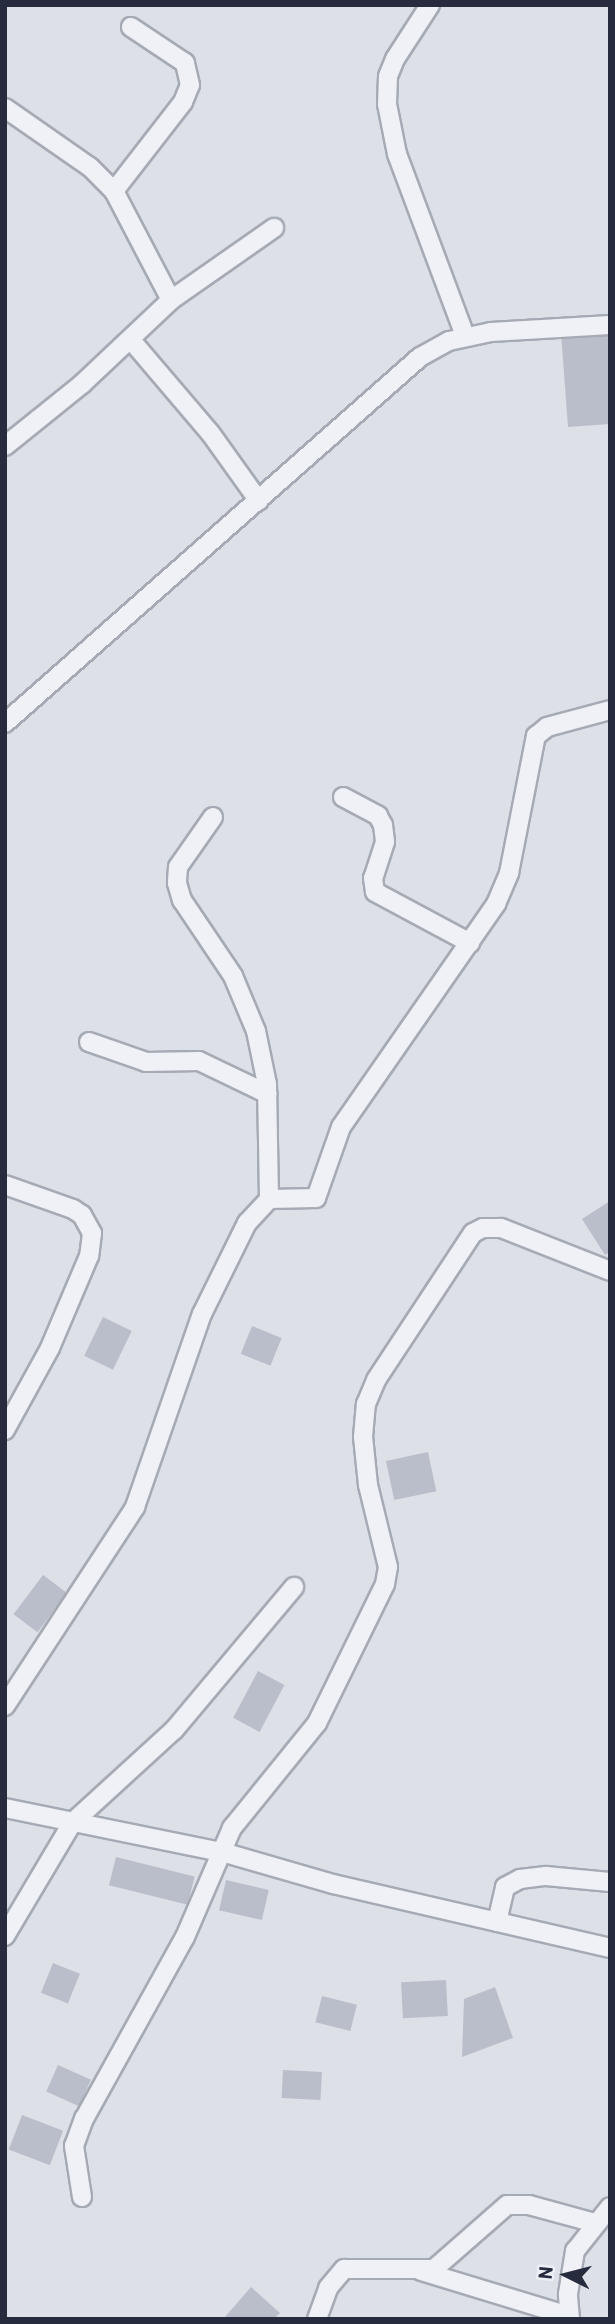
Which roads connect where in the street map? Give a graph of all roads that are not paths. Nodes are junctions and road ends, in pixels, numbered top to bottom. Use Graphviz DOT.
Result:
graph roads {
  1 [pos="430,5"];
  2 [pos="131,27"];
  3 [pos="5,108"];
  4 [pos="118,199"];
  5 [pos="274,228"];
  6 [pos="172,300"];
  7 [pos="610,325"];
  8 [pos="465,336"];
  9 [pos="131,340"];
  10 [pos="5,446"];
  11 [pos="259,500"];
  12 [pos="610,710"];
  13 [pos="5,723"];
  14 [pos="343,797"];
  15 [pos="213,817"];
  16 [pos="470,943"];
  17 [pos="89,1042"];
  18 [pos="268,1094"];
  19 [pos="5,1185"];
  20 [pos="269,1199"];
  21 [pos="610,1271"];
  22 [pos="5,1430"];
  23 [pos="294,1587"];
  24 [pos="5,1706"];
  25 [pos="5,1808"];
  26 [pos="72,1824"];
  27 [pos="222,1852"];
  28 [pos="610,1882"];
  29 [pos="497,1922"];
  30 [pos="5,1936"];
  31 [pos="610,1948"];
  32 [pos="82,2197"];
  33 [pos="610,2207"];
  34 [pos="595,2223"];
  35 [pos="421,2271"];
  36 [pos="569,2317"];
  37 [pos="317,2319"];
  1 -- 8 [label="street"];
  2 -- 4 [label="street"];
  3 -- 4 [label="street"];
  4 -- 6 [label="street"];
  5 -- 6 [label="street"];
  6 -- 9 [label="street"];
  7 -- 8 [label="street"];
  8 -- 11 [label="street"];
  9 -- 10 [label="street"];
  9 -- 11 [label="street"];
  11 -- 13 [label="street"];
  12 -- 16 [label="street"];
  14 -- 16 [label="street"];
  15 -- 18 [label="street"];
  16 -- 20 [label="street"];
  17 -- 18 [label="street"];
  18 -- 20 [label="street"];
  19 -- 22 [label="street"];
  20 -- 24 [label="street"];
  21 -- 27 [label="street"];
  23 -- 26 [label="street"];
  25 -- 26 [label="street"];
  26 -- 27 [label="street"];
  26 -- 30 [label="street"];
  27 -- 29 [label="street"];
  27 -- 32 [label="street"];
  28 -- 29 [label="street"];
  29 -- 31 [label="street"];
  33 -- 34 [label="street"];
  34 -- 35 [label="street"];
  34 -- 36 [label="street"];
  35 -- 36 [label="street"];
  35 -- 37 [label="street"];
}
